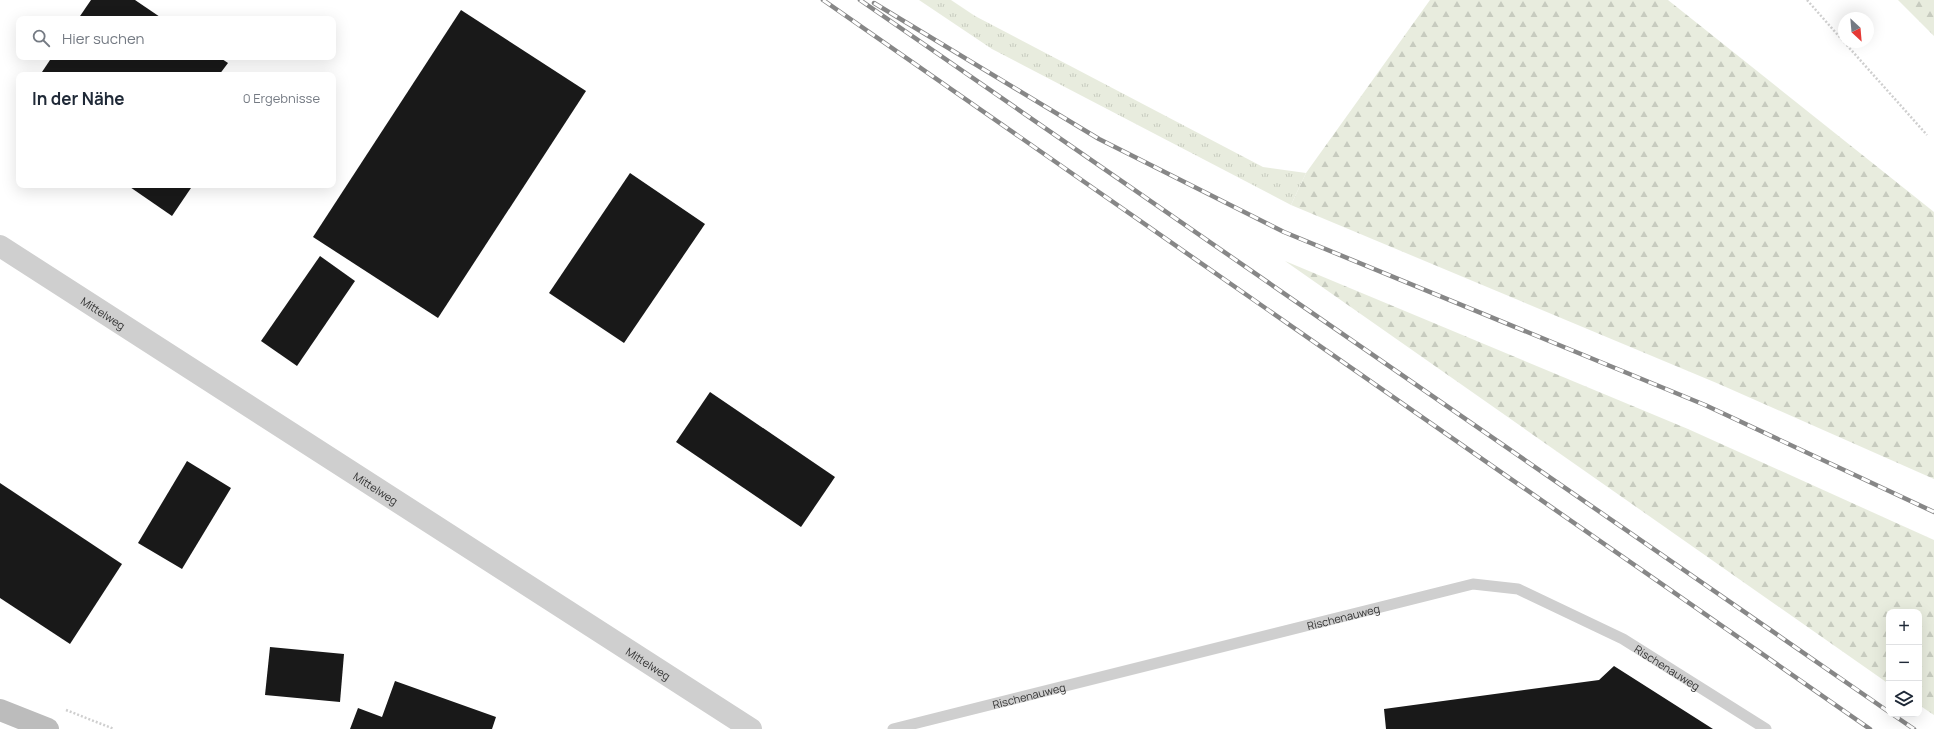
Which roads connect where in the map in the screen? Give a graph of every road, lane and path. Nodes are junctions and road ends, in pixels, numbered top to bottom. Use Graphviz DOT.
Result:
graph roads {
  1 [pos="1807,0"];
  2 [pos="1838,35"];
  3 [pos="1849,48"];
  4 [pos="1927,135"];
  5 [pos="0,246"];
  6 [pos="0,710"];
  7 [pos="48,729"];
  8 [pos="751,729"];
  9 [pos="893,729"];
  10 [pos="1766,729"];
  1 -- 2 [label="path"];
  3 -- 4 [label="path"];
  5 -- 8 [label="street, Mittelweg"];
  6 -- 7 [label="main road"];
  9 -- 10 [label="lane, Rischenauweg"];
}
